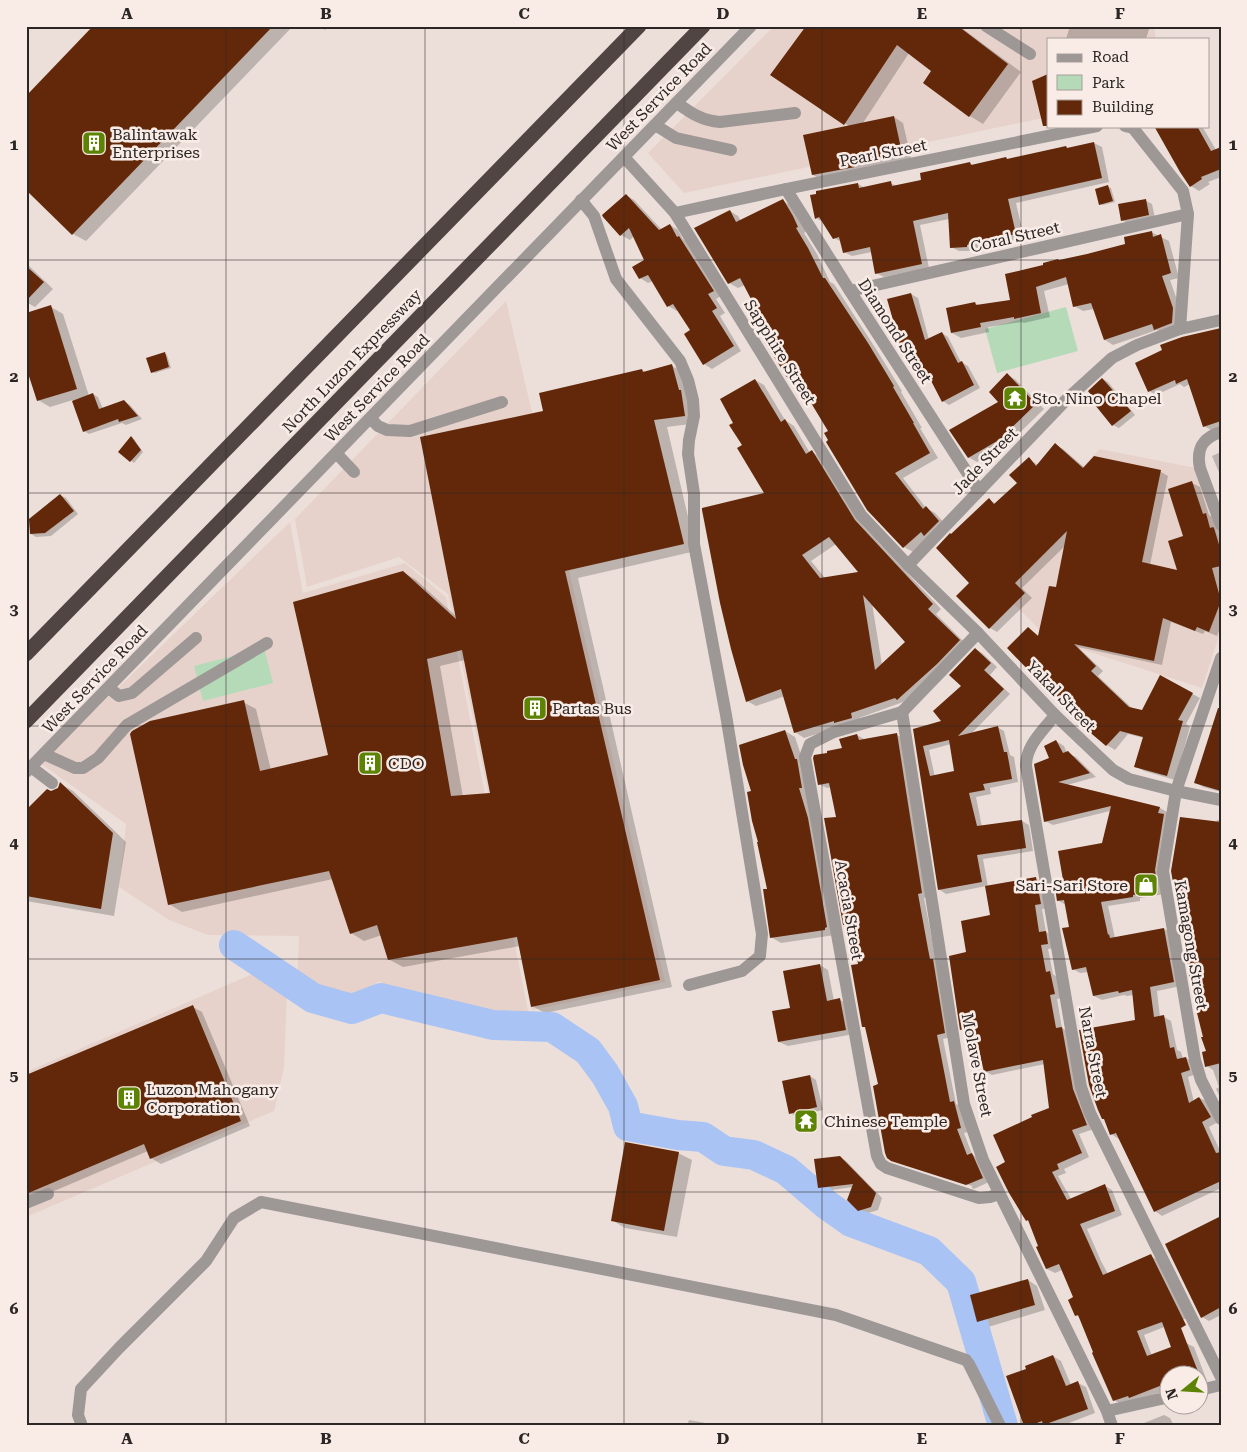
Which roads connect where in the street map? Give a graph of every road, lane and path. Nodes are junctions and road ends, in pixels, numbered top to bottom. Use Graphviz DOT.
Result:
graph roads {
  1 [pos="639,26"];
  2 [pos="702,26"];
  3 [pos="751,26"];
  4 [pos="986,26"];
  5 [pos="1030,54"];
  6 [pos="677,103"];
  7 [pos="795,113"];
  8 [pos="655,125"];
  9 [pos="1087,128"];
  10 [pos="1133,128"];
  11 [pos="731,150"];
  12 [pos="624,157"];
  13 [pos="786,189"];
  14 [pos="581,200"];
  15 [pos="675,213"];
  16 [pos="1188,214"];
  17 [pos="850,291"];
  18 [pos="1221,320"];
  19 [pos="1180,329"];
  20 [pos="502,402"];
  21 [pos="371,419"];
  22 [pos="1221,432"];
  23 [pos="337,454"];
  24 [pos="354,472"];
  25 [pos="979,491"];
  26 [pos="1221,525"];
  27 [pos="908,565"];
  28 [pos="978,633"];
  29 [pos="196,638"];
  30 [pos="267,643"];
  31 [pos="26,654"];
  32 [pos="1221,658"];
  33 [pos="108,688"];
  34 [pos="902,712"];
  35 [pos="1055,715"];
  36 [pos="26,721"];
  37 [pos="44,754"];
  38 [pos="29,770"];
  39 [pos="52,783"];
  40 [pos="1176,791"];
  41 [pos="1221,800"];
  42 [pos="689,985"];
  43 [pos="1221,1119"];
  44 [pos="48,1194"];
  45 [pos="999,1194"];
  46 [pos="26,1204"];
  47 [pos="1221,1377"];
  48 [pos="1160,1398"];
  49 [pos="1107,1411"];
  50 [pos="82,1426"];
  51 [pos="1000,1426"];
  52 [pos="1112,1426"];
  1 -- 31 [label="highway, North Luzon Expressway"];
  2 -- 36 [label="highway, North Luzon Expressway"];
  3 -- 6 [label="street, West Service Road"];
  4 -- 5 [label="street"];
  6 -- 7 [label="street"];
  6 -- 8 [label="street, West Service Road"];
  8 -- 11 [label="street"];
  8 -- 12 [label="street, West Service Road"];
  9 -- 13 [label="street, Pearl Street"];
  10 -- 16 [label="street"];
  12 -- 14 [label="street, West Service Road"];
  12 -- 15 [label="street, Sapphire Street"];
  13 -- 15 [label="street, Pearl Street"];
  13 -- 17 [label="street, Diamond Street"];
  14 -- 21 [label="street, West Service Road"];
  14 -- 42 [label="street"];
  15 -- 27 [label="street, Sapphire Street"];
  16 -- 17 [label="street, Coral Street"];
  16 -- 19 [label="street"];
  17 -- 25 [label="street, Diamond Street"];
  18 -- 19 [label="street, Jade Street"];
  19 -- 25 [label="street, Jade Street"];
  20 -- 21 [label="street"];
  21 -- 23 [label="street, West Service Road"];
  22 -- 26 [label="street"];
  23 -- 24 [label="street"];
  23 -- 33 [label="street, West Service Road"];
  25 -- 27 [label="street, Jade Street"];
  27 -- 28 [label="street, Yakal Street"];
  28 -- 34 [label="street, Acacia Street"];
  28 -- 35 [label="street, Yakal Street"];
  29 -- 33 [label="street"];
  30 -- 37 [label="street"];
  32 -- 40 [label="street, Kamagong Street"];
  33 -- 37 [label="street, West Service Road"];
  34 -- 45 [label="street, Molave Street"];
  34 -- 45 [label="street, Acacia Street"];
  35 -- 40 [label="street, Yakal Street"];
  35 -- 47 [label="street, Narra Street"];
  37 -- 38 [label="street, West Service Road"];
  38 -- 39 [label="street"];
  40 -- 41 [label="street, Yakal Street"];
  40 -- 43 [label="street, Kamagong Street"];
  44 -- 46 [label="street"];
  45 -- 49 [label="street, Molave Street"];
  48 -- 49 [label="street"];
  49 -- 52 [label="street, Molave Street"];
  50 -- 51 [label="street"];
}
